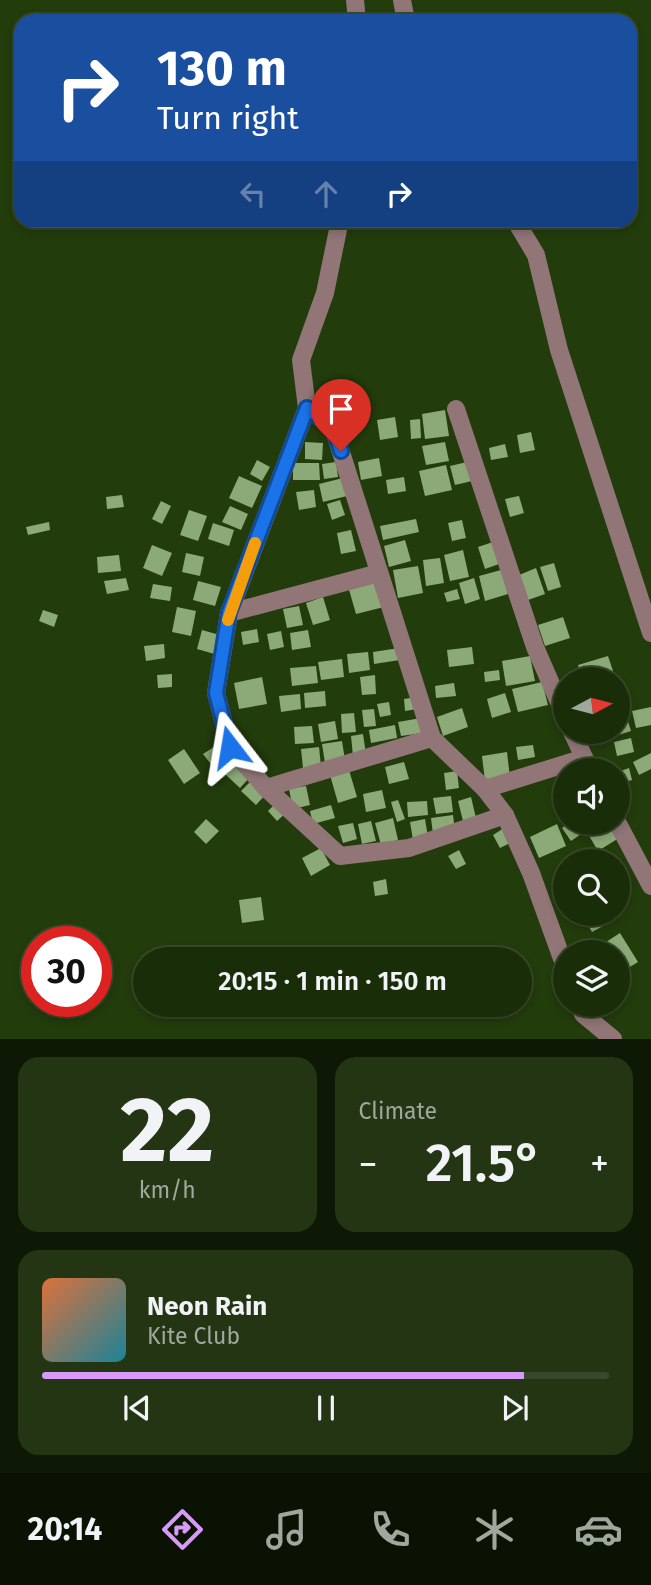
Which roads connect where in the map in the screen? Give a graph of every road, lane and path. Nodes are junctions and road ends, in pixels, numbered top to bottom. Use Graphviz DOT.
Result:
graph roads {
  1 [pos="338,228"];
  2 [pos="520,228"];
  3 [pos="307,408"];
  4 [pos="456,410"];
  5 [pos="379,573"];
  6 [pos="229,612"];
  7 [pos="651,633"];
  8 [pos="553,688"];
  9 [pos="432,738"];
  10 [pos="553,772"];
  11 [pos="266,788"];
  12 [pos="485,789"];
  13 [pos="505,815"];
  14 [pos="624,835"];
  15 [pos="651,886"];
  16 [pos="555,940"];
  17 [pos="586,1017"];
  18 [pos="612,1039"];
  1 -- 3 [label="street"];
  2 -- 7 [label="street"];
  3 -- 5 [label="street"];
  3 -- 6 [label="street"];
  4 -- 8 [label="street"];
  5 -- 6 [label="street"];
  5 -- 9 [label="street"];
  6 -- 11 [label="street"];
  9 -- 11 [label="street"];
  9 -- 12 [label="street"];
  10 -- 12 [label="street"];
  11 -- 13 [label="street"];
  12 -- 13 [label="street"];
  13 -- 16 [label="street"];
  14 -- 15 [label="street"];
  17 -- 18 [label="street"];
}
